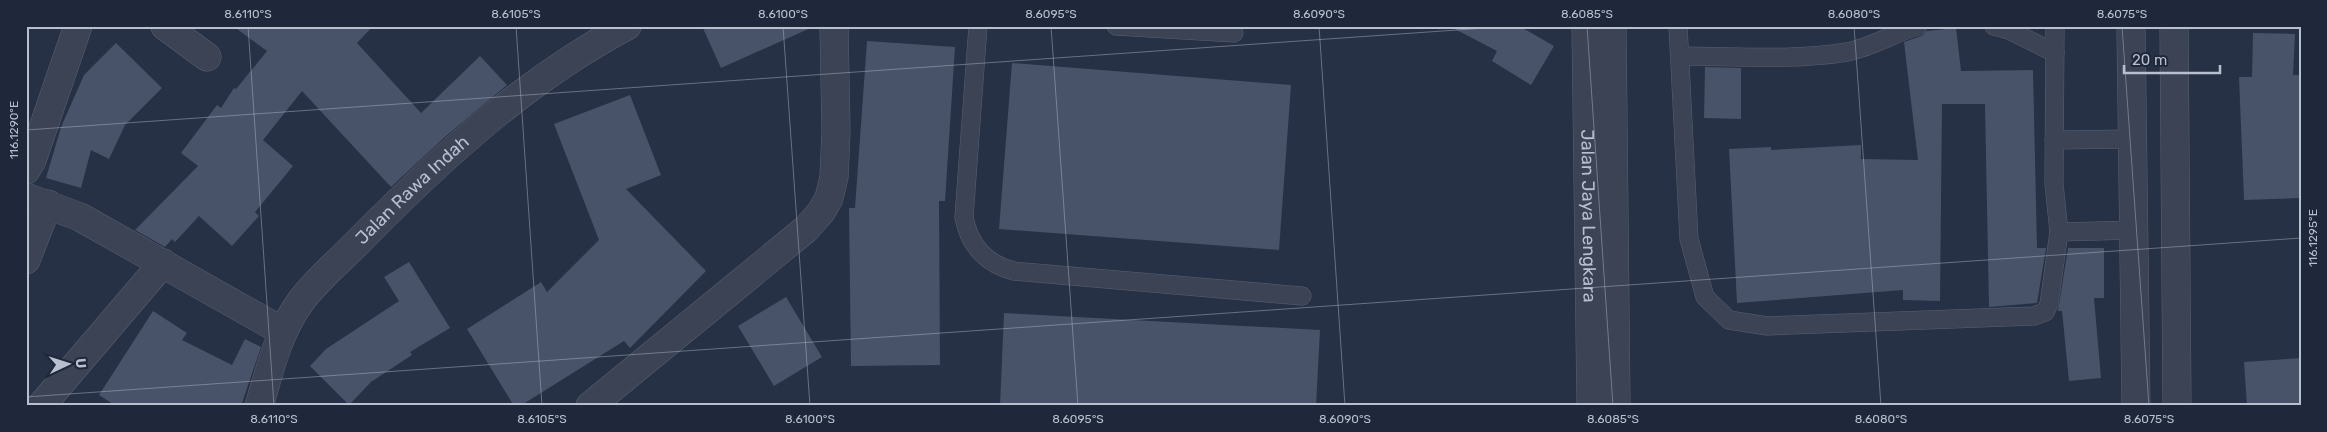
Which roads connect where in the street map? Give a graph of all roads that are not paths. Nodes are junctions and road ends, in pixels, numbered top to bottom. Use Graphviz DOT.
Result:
graph roads {
  1 [pos="78,26"];
  2 [pos="164,26"];
  3 [pos="627,26"];
  4 [pos="834,26"];
  5 [pos="978,26"];
  6 [pos="1116,26"];
  7 [pos="1586,26"];
  8 [pos="1612,26"];
  9 [pos="1678,26"];
  10 [pos="1918,26"];
  11 [pos="1994,26"];
  12 [pos="2055,26"];
  13 [pos="2131,26"];
  14 [pos="2174,26"];
  15 [pos="1234,33"];
  16 [pos="2055,53"];
  17 [pos="1680,56"];
  18 [pos="207,57"];
  19 [pos="2174,93"];
  20 [pos="2132,94"];
  21 [pos="2133,139"];
  22 [pos="2054,140"];
  23 [pos="26,170"];
  24 [pos="37,200"];
  25 [pos="2134,230"];
  26 [pos="2059,232"];
  27 [pos="26,260"];
  28 [pos="163,263"];
  29 [pos="1302,296"];
  30 [pos="282,332"];
  31 [pos="40,406"];
  32 [pos="259,406"];
  33 [pos="590,406"];
  34 [pos="1591,406"];
  35 [pos="1616,406"];
  36 [pos="2136,406"];
  37 [pos="2177,406"];
  1 -- 23 [label="street"];
  2 -- 18 [label="street"];
  3 -- 30 [label="street, Jalan Rawa Indah"];
  4 -- 33 [label="street"];
  5 -- 29 [label="lane"];
  6 -- 15 [label="lane"];
  7 -- 34 [label="street, Jalan Jaya Lengkara"];
  8 -- 35 [label="street, Jalan Jaya Lengkara"];
  9 -- 17 [label="lane"];
  10 -- 17 [label="lane"];
  11 -- 16 [label="lane"];
  12 -- 16 [label="lane"];
  13 -- 20 [label="street"];
  14 -- 19 [label="street"];
  16 -- 22 [label="lane"];
  17 -- 26 [label="lane"];
  19 -- 20 [label="street"];
  19 -- 37 [label="street"];
  20 -- 21 [label="street"];
  21 -- 22 [label="lane"];
  21 -- 25 [label="street"];
  22 -- 26 [label="lane"];
  24 -- 27 [label="street"];
  24 -- 28 [label="street"];
  25 -- 26 [label="lane"];
  25 -- 36 [label="street"];
  28 -- 30 [label="street"];
  28 -- 31 [label="street"];
  30 -- 32 [label="street, Jalan Rawa Indah"];
}
